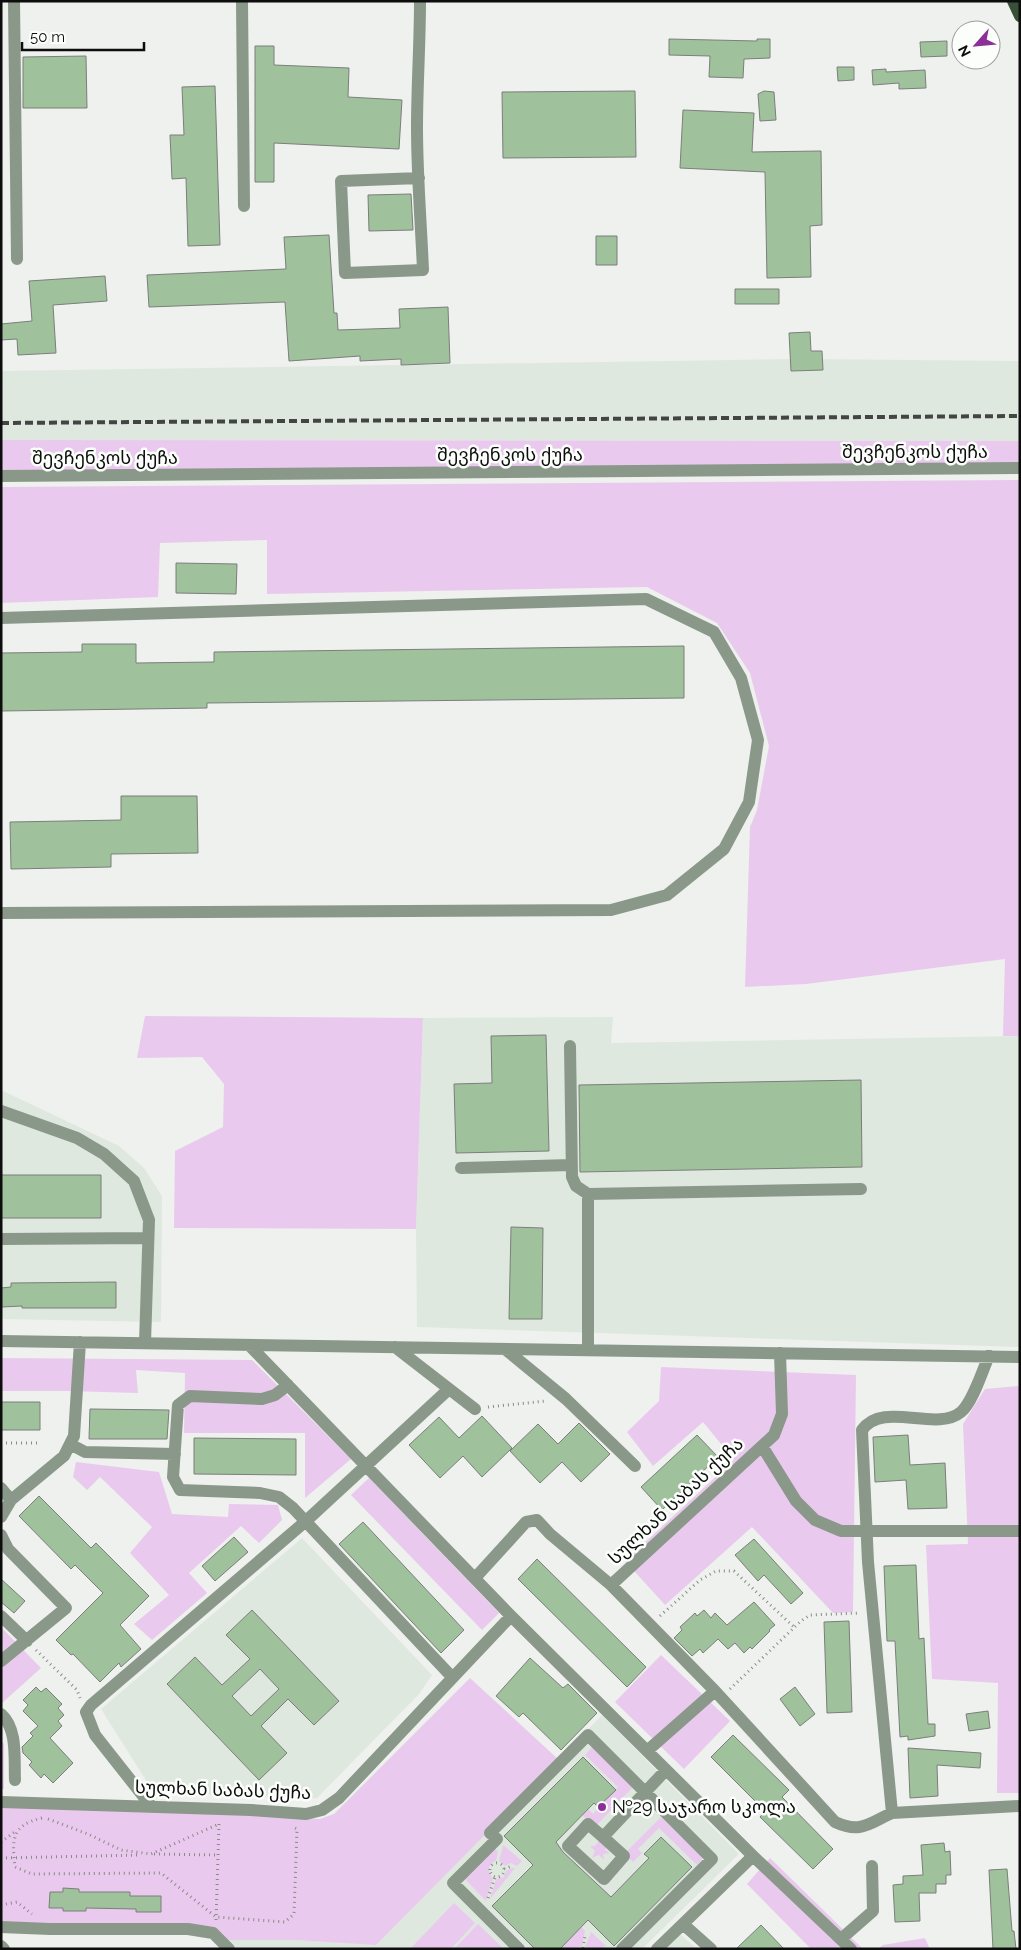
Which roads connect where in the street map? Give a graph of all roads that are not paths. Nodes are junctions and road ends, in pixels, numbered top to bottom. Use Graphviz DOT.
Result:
graph roads {
  1 [pos="14,1"];
  2 [pos="242,1"];
  3 [pos="420,1"];
  4 [pos="1013,1"];
  5 [pos="1020,16"];
  6 [pos="419,178"];
  7 [pos="244,206"];
  8 [pos="17,260"];
  9 [pos="1020,468"];
  10 [pos="1,476"];
  11 [pos="1,618"];
  12 [pos="1,913"];
  13 [pos="570,1046"];
  14 [pos="1,1111"];
  15 [pos="571,1165"];
  16 [pos="461,1168"];
  17 [pos="861,1189"];
  18 [pos="588,1194"];
  19 [pos="1,1238"];
  20 [pos="148,1238"];
  21 [pos="1,1341"];
  22 [pos="80,1342"];
  23 [pos="145,1343"];
  24 [pos="249,1345"];
  25 [pos="395,1347"];
  26 [pos="505,1349"];
  27 [pos="588,1350"];
  28 [pos="780,1353"];
  29 [pos="989,1356"];
  30 [pos="1020,1357"];
  31 [pos="288,1385"];
  32 [pos="450,1389"];
  33 [pos="475,1409"];
  34 [pos="70,1444"];
  35 [pos="762,1446"];
  36 [pos="175,1454"];
  37 [pos="366,1465"];
  38 [pos="635,1466"];
  39 [pos="1,1488"];
  40 [pos="11,1500"];
  41 [pos="1,1517"];
  42 [pos="306,1521"];
  43 [pos="866,1530"];
  44 [pos="1020,1531"];
  45 [pos="1,1535"];
  46 [pos="475,1578"];
  47 [pos="611,1585"];
  48 [pos="1,1616"];
  49 [pos="511,1616"];
  50 [pos="27,1640"];
  51 [pos="1,1661"];
  52 [pos="452,1678"];
  53 [pos="718,1695"];
  54 [pos="1,1714"];
  55 [pos="647,1751"];
  56 [pos="666,1770"];
  57 [pos="16,1780"];
  58 [pos="644,1792"];
  59 [pos="1,1802"];
  60 [pos="151,1806"];
  61 [pos="1020,1806"];
  62 [pos="892,1813"];
  63 [pos="603,1838"];
  64 [pos="753,1856"];
  65 [pos="872,1866"];
  66 [pos="682,1924"];
  67 [pos="1,1927"];
  68 [pos="841,1939"];
  69 [pos="1,1946"];
  70 [pos="4,1949"];
  71 [pos="229,1949"];
  72 [pos="519,1949"];
  73 [pos="622,1949"];
  74 [pos="657,1949"];
  75 [pos="711,1949"];
  76 [pos="851,1949"];
  1 -- 8 [label="street"];
  2 -- 7 [label="street"];
  3 -- 6 [label="street"];
  4 -- 5 [label="main road"];
  6 -- 6 [label="street"];
  9 -- 10 [label="street, შევჩენკოს ქუჩა"];
  11 -- 12 [label="street"];
  13 -- 15 [label="street"];
  14 -- 20 [label="street"];
  15 -- 16 [label="street"];
  15 -- 18 [label="street"];
  17 -- 18 [label="street"];
  18 -- 27 [label="street"];
  19 -- 20 [label="street"];
  20 -- 23 [label="street"];
  21 -- 22 [label="street"];
  22 -- 23 [label="street"];
  22 -- 34 [label="street"];
  23 -- 24 [label="street"];
  24 -- 25 [label="street"];
  24 -- 31 [label="street"];
  25 -- 26 [label="street"];
  25 -- 32 [label="street"];
  26 -- 27 [label="street"];
  26 -- 38 [label="street"];
  27 -- 28 [label="street"];
  28 -- 29 [label="street"];
  28 -- 35 [label="street, სულხან საბას ქუჩა"];
  29 -- 30 [label="street"];
  29 -- 43 [label="street"];
  31 -- 36 [label="street"];
  31 -- 37 [label="street"];
  32 -- 33 [label="street"];
  32 -- 37 [label="street"];
  34 -- 36 [label="street"];
  34 -- 40 [label="street"];
  35 -- 43 [label="street"];
  35 -- 47 [label="street, სულხან საბას ქუჩა"];
  36 -- 42 [label="street"];
  37 -- 42 [label="street"];
  37 -- 46 [label="street"];
  39 -- 40 [label="street"];
  40 -- 41 [label="street"];
  42 -- 52 [label="street"];
  42 -- 60 [label="street"];
  43 -- 44 [label="street"];
  43 -- 62 [label="street"];
  45 -- 50 [label="street"];
  46 -- 47 [label="street, სულხან საბას ქუჩა"];
  46 -- 49 [label="street"];
  47 -- 53 [label="street"];
  48 -- 50 [label="street"];
  49 -- 52 [label="street, სულხან საბას ქუჩა"];
  49 -- 55 [label="street"];
  50 -- 51 [label="street"];
  52 -- 60 [label="street, სულხან საბას ქუჩა"];
  53 -- 55 [label="street"];
  53 -- 62 [label="street"];
  54 -- 57 [label="street"];
  55 -- 56 [label="street"];
  56 -- 58 [label="street"];
  56 -- 64 [label="street"];
  58 -- 63 [label="street"];
  58 -- 72 [label="street"];
  58 -- 73 [label="street"];
  59 -- 60 [label="street, სულხან საბას ქუჩა"];
  61 -- 62 [label="street"];
  64 -- 66 [label="street"];
  64 -- 68 [label="street"];
  65 -- 68 [label="street"];
  66 -- 74 [label="street"];
  66 -- 75 [label="street"];
  67 -- 71 [label="street"];
  68 -- 76 [label="street"];
  69 -- 70 [label="street"];
}
